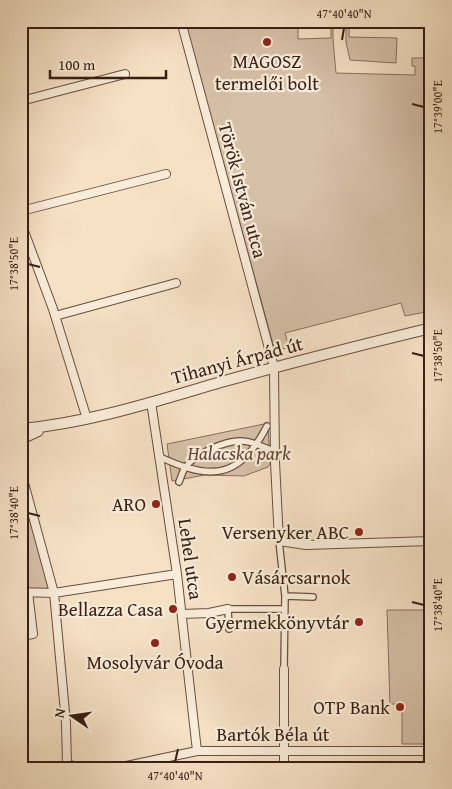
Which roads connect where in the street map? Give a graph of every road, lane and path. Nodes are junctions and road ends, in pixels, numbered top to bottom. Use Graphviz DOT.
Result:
graph roads {
  1 [pos="181,21"];
  2 [pos="125,74"];
  3 [pos="21,101"];
  4 [pos="166,174"];
  5 [pos="21,212"];
  6 [pos="21,223"];
  7 [pos="176,283"];
  8 [pos="55,316"];
  9 [pos="431,328"];
  10 [pos="274,368"];
  11 [pos="152,402"];
  12 [pos="87,419"];
  13 [pos="53,426"];
  14 [pos="267,426"];
  15 [pos="21,429"];
  16 [pos="21,439"];
  17 [pos="257,444"];
  18 [pos="269,449"];
  19 [pos="160,457"];
  20 [pos="185,467"];
  21 [pos="22,475"];
  22 [pos="179,482"];
  23 [pos="279,541"];
  24 [pos="431,541"];
  25 [pos="177,574"];
  26 [pos="24,592"];
  27 [pos="54,593"];
  28 [pos="285,596"];
  29 [pos="313,597"];
  30 [pos="228,609"];
  31 [pos="284,609"];
  32 [pos="182,614"];
  33 [pos="229,629"];
  34 [pos="21,636"];
  35 [pos="284,669"];
  36 [pos="283,750"];
  37 [pos="197,751"];
  38 [pos="431,751"];
  39 [pos="64,766"];
  40 [pos="78,768"];
  41 [pos="116,768"];
  42 [pos="284,768"];
  1 -- 10 [label="street, Török István utca"];
  2 -- 3 [label="street"];
  4 -- 5 [label="street"];
  6 -- 8 [label="street"];
  7 -- 8 [label="street"];
  8 -- 12 [label="street"];
  9 -- 10 [label="street, Tihanyi Árpád út"];
  10 -- 11 [label="street, Tihanyi Árpád út"];
  10 -- 23 [label="street, Török István utca"];
  11 -- 12 [label="street, Tihanyi Árpád út"];
  11 -- 19 [label="street, Lehel utca"];
  12 -- 13 [label="street, Tihanyi Árpád út"];
  13 -- 15 [label="street, Tihanyi Árpád út"];
  13 -- 16 [label="street, Tihanyi Árpád út"];
  14 -- 17 [label="street"];
  17 -- 18 [label="street"];
  17 -- 20 [label="street"];
  17 -- 20 [label="street"];
  19 -- 20 [label="street"];
  19 -- 25 [label="street, Lehel utca"];
  20 -- 22 [label="street"];
  21 -- 27 [label="street"];
  23 -- 24 [label="street"];
  23 -- 28 [label="street"];
  25 -- 27 [label="street"];
  25 -- 32 [label="street, Lehel utca"];
  26 -- 27 [label="street"];
  26 -- 34 [label="street"];
  27 -- 39 [label="street"];
  28 -- 29 [label="street"];
  28 -- 31 [label="street"];
  30 -- 31 [label="street"];
  30 -- 32 [label="street"];
  30 -- 33 [label="street"];
  31 -- 35 [label="street"];
  32 -- 37 [label="street, Lehel utca"];
  35 -- 36 [label="street"];
  36 -- 37 [label="street, Bartók Béla út"];
  36 -- 38 [label="street, Bartók Béla út"];
  36 -- 42 [label="street"];
  37 -- 41 [label="street, Bartók Béla út"];
  39 -- 40 [label="street"];
}
